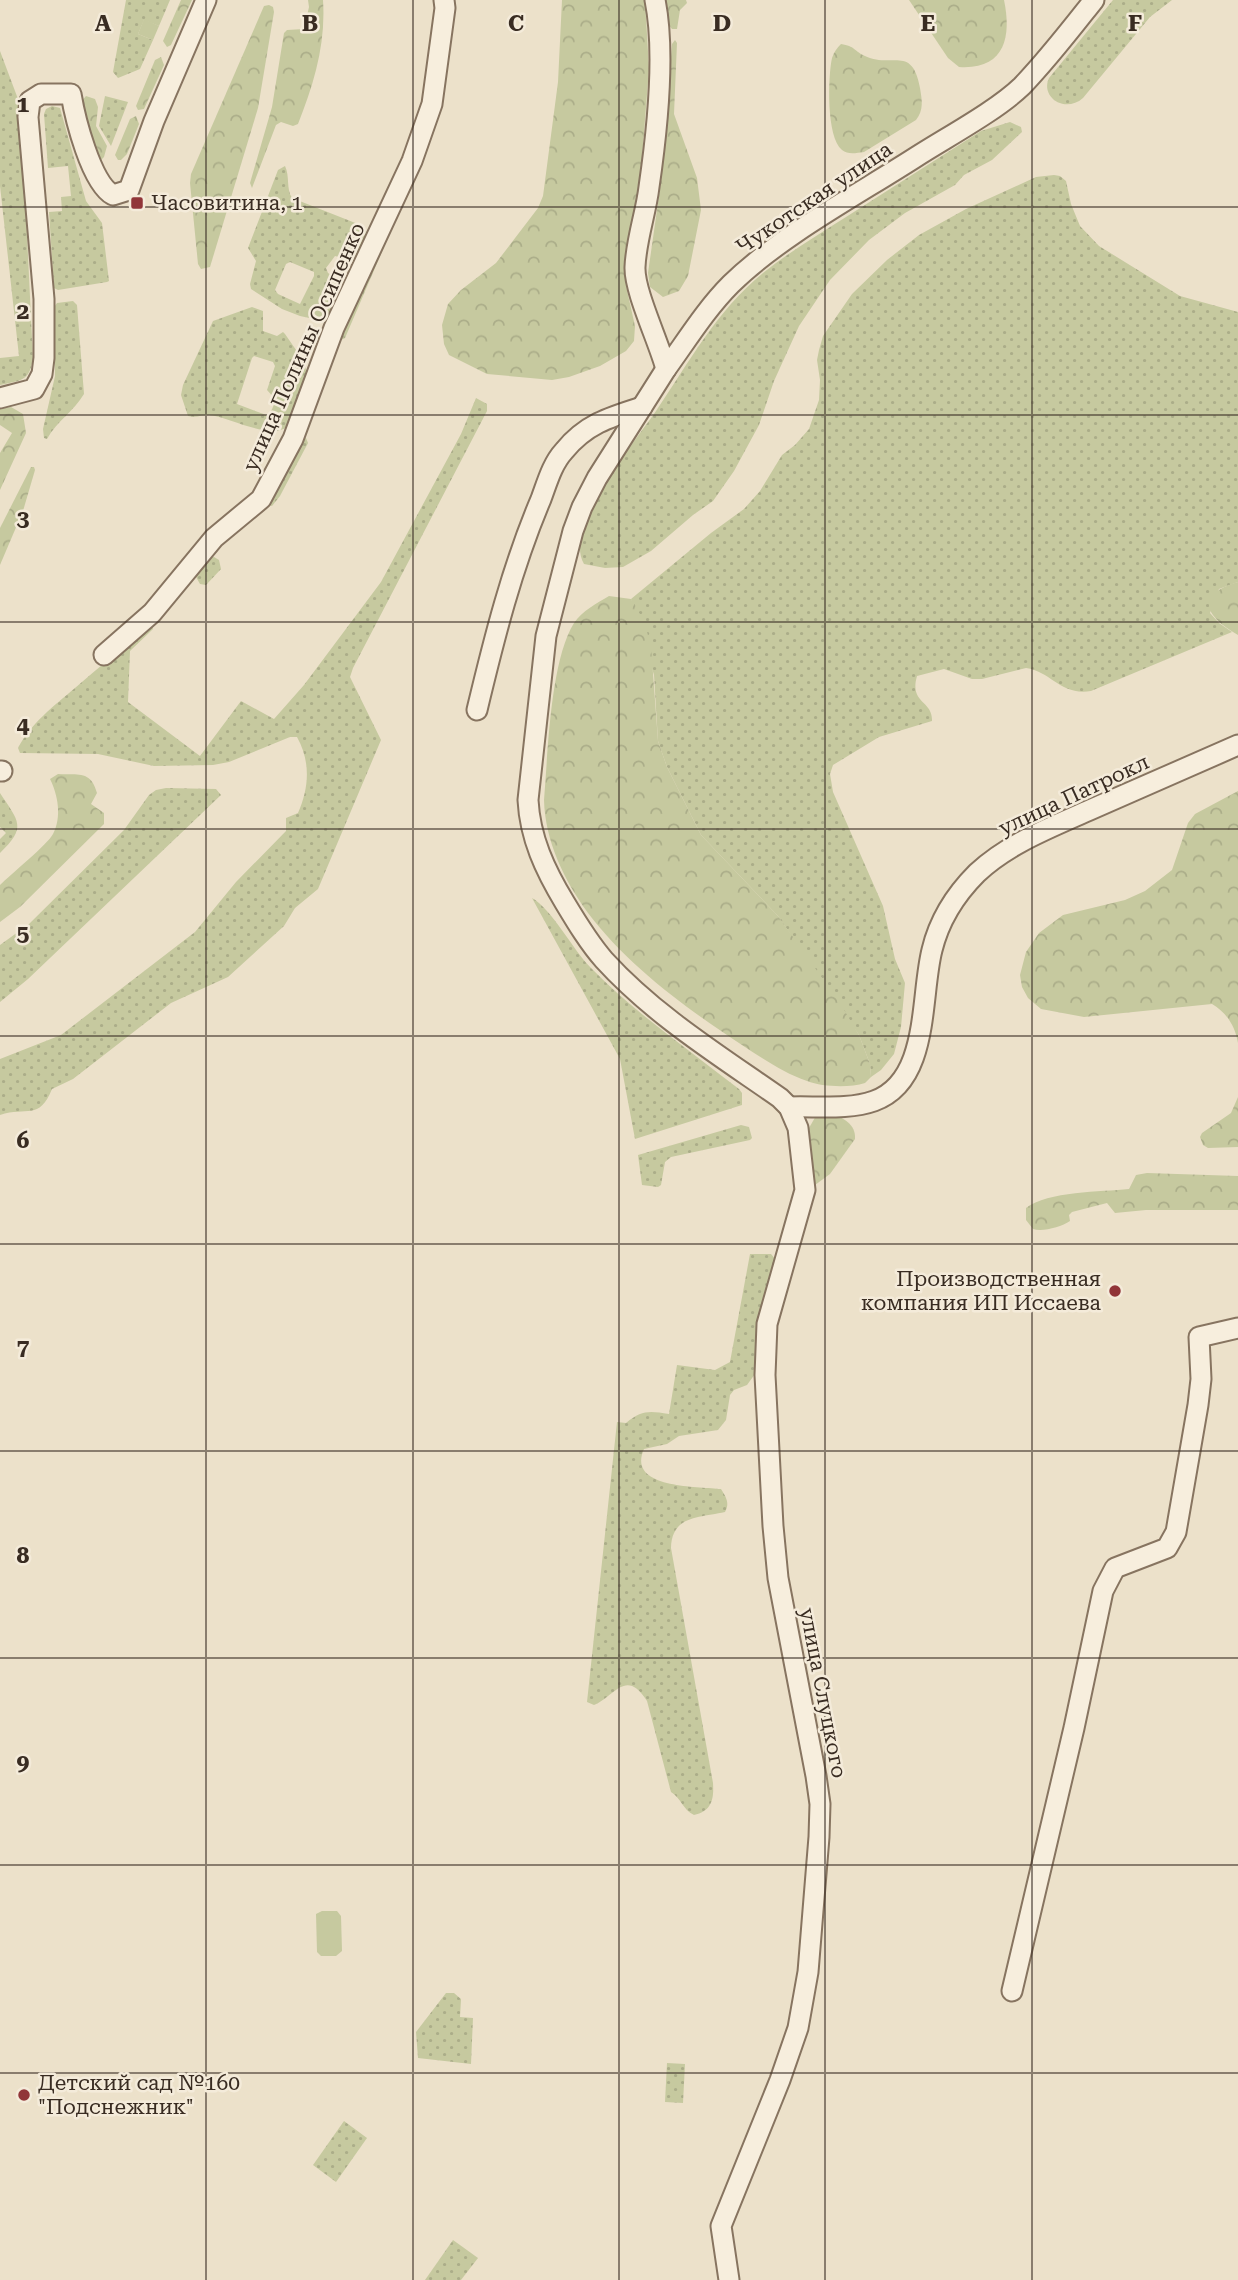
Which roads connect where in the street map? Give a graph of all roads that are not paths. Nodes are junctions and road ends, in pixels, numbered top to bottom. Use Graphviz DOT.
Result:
graph roads {
  1 [pos="206,0"];
  2 [pos="444,0"];
  3 [pos="655,0"];
  4 [pos="1094,0"];
  5 [pos="666,369"];
  6 [pos="0,397"];
  7 [pos="642,407"];
  8 [pos="104,655"];
  9 [pos="477,710"];
  10 [pos="1238,745"];
  11 [pos="789,1107"];
  12 [pos="1238,1328"];
  13 [pos="1012,1991"];
  14 [pos="729,2280"];
  1 -- 6 [label="street"];
  2 -- 8 [label="street, улица Полины Осипенко"];
  3 -- 5 [label="street"];
  4 -- 5 [label="street, Чукотская улица"];
  5 -- 7 [label="street, Чукотская улица"];
  7 -- 9 [label="street"];
  7 -- 11 [label="street, Чукотская улица"];
  10 -- 11 [label="street, улица Патрокл"];
  11 -- 14 [label="street, улица Слуцкого"];
  12 -- 13 [label="street"];
}
